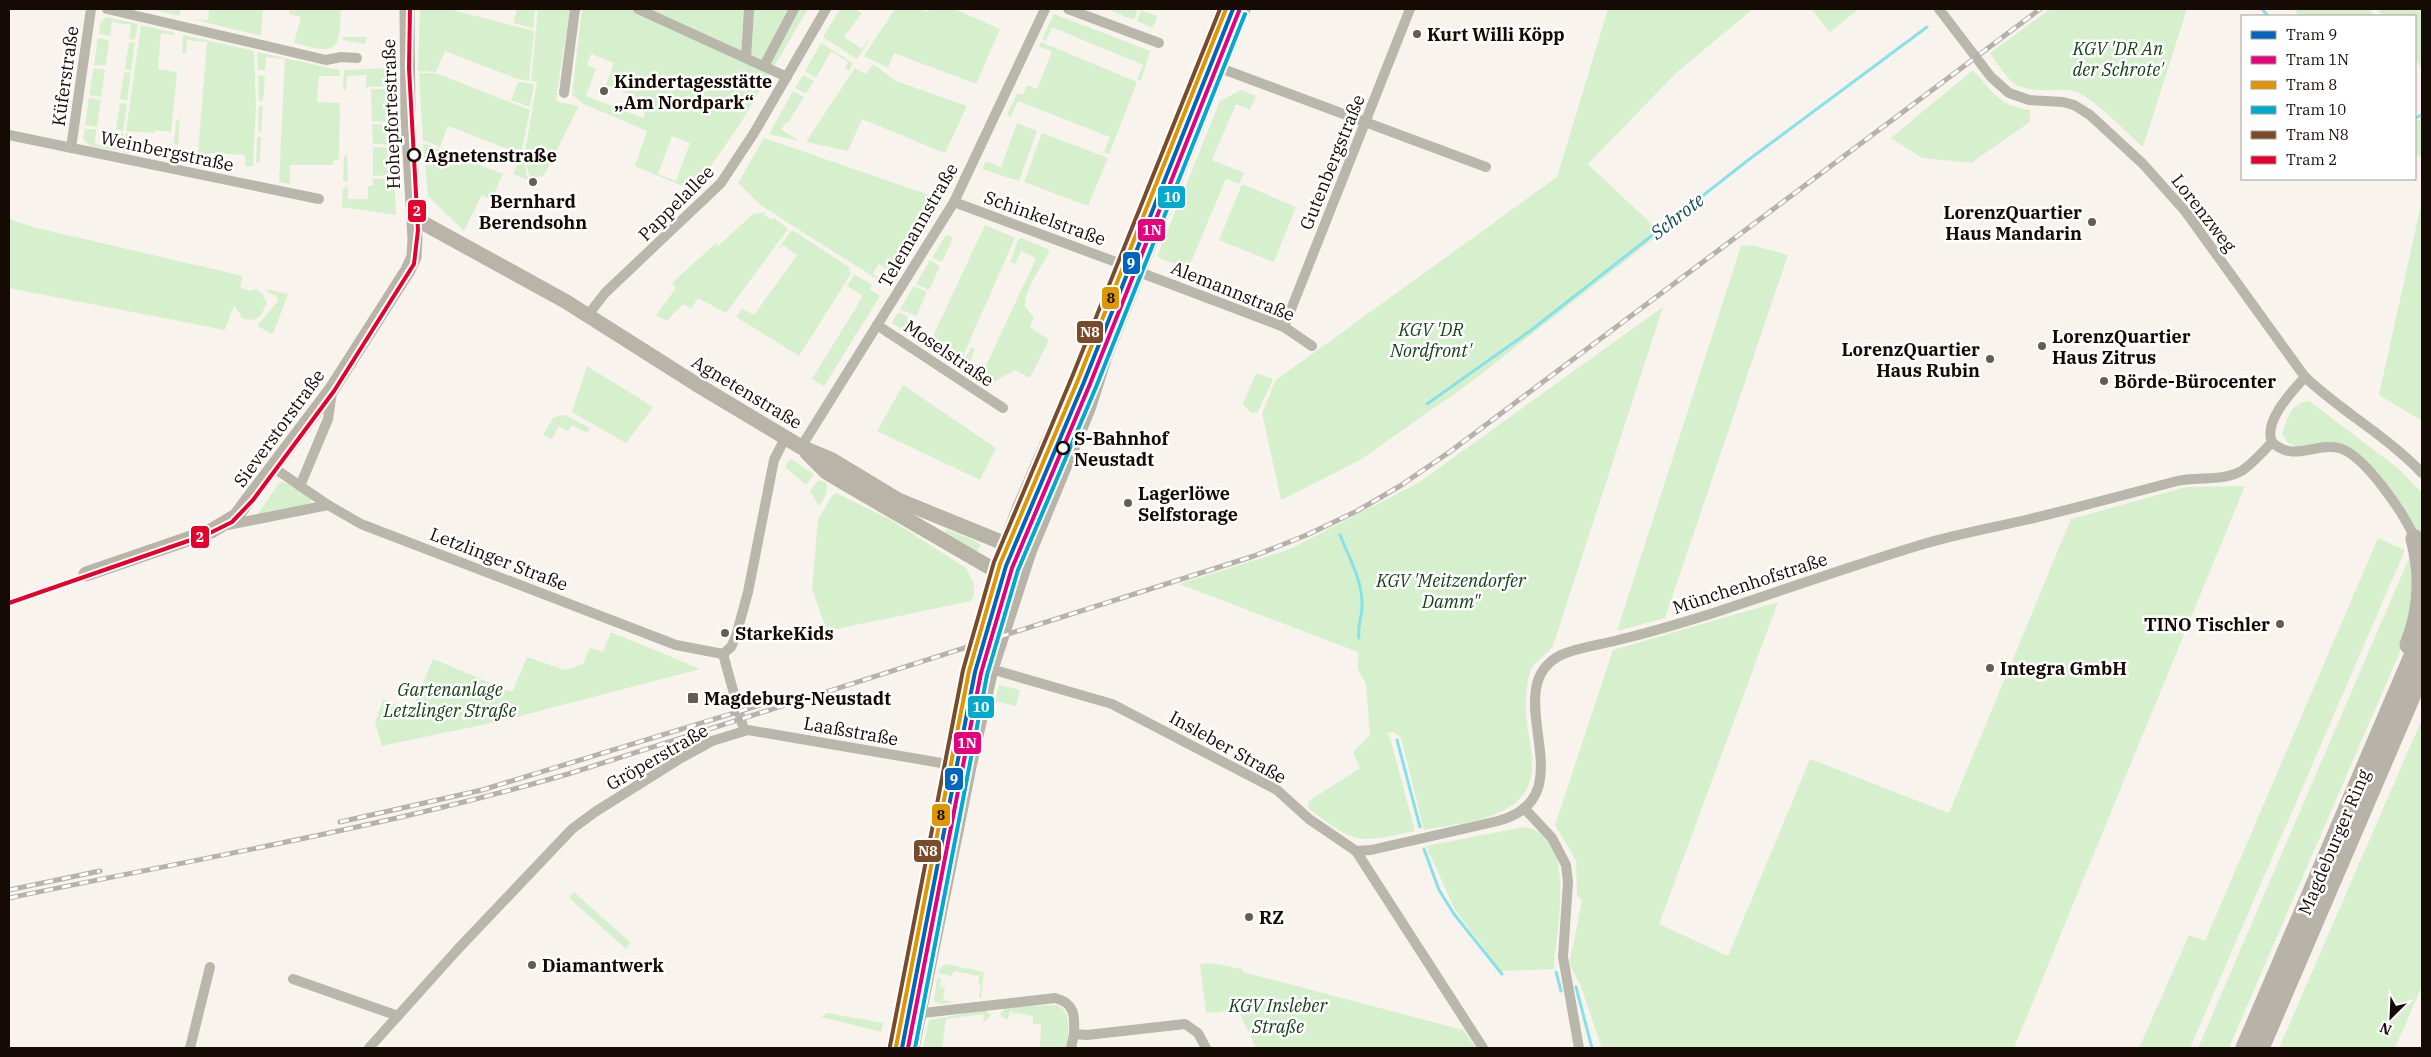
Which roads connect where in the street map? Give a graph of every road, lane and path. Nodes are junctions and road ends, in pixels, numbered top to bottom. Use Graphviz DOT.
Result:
graph roads {
  1 [pos="91,9"];
  2 [pos="107,9"];
  3 [pos="406,9"];
  4 [pos="575,9"];
  5 [pos="638,9"];
  6 [pos="749,9"];
  7 [pos="794,9"];
  8 [pos="826,9"];
  9 [pos="1044,9"];
  10 [pos="1068,9"];
  11 [pos="1228,9"];
  12 [pos="1243,9"];
  13 [pos="1410,9"];
  14 [pos="1939,9"];
  15 [pos="1159,43"];
  16 [pos="357,58"];
  17 [pos="746,58"];
  18 [pos="764,66"];
  19 [pos="1220,68"];
  20 [pos="787,76"];
  21 [pos="564,93"];
  22 [pos="1366,122"];
  23 [pos="9,135"];
  24 [pos="71,148"];
  25 [pos="1486,167"];
  26 [pos="319,199"];
  27 [pos="954,202"];
  28 [pos="414,218"];
  29 [pos="1124,265"];
  30 [pos="1139,272"];
  31 [pos="588,315"];
  32 [pos="877,325"];
  33 [pos="1284,327"];
  34 [pos="1312,346"];
  35 [pos="2305,377"];
  36 [pos="332,389"];
  37 [pos="1003,408"];
  38 [pos="785,438"];
  39 [pos="2272,442"];
  40 [pos="801,447"];
  41 [pos="274,468"];
  42 [pos="2422,473"];
  43 [pos="300,486"];
  44 [pos="328,505"];
  45 [pos="222,526"];
  46 [pos="2415,539"];
  47 [pos="1006,544"];
  48 [pos="1029,552"];
  49 [pos="1014,563"];
  50 [pos="996,571"];
  51 [pos="86,574"];
  52 [pos="1020,577"];
  53 [pos="2422,635"];
  54 [pos="723,654"];
  55 [pos="991,669"];
  56 [pos="2422,671"];
  57 [pos="2391,708"];
  58 [pos="744,730"];
  59 [pos="953,765"];
  60 [pos="1524,808"];
  61 [pos="1356,851"];
  62 [pos="210,967"];
  63 [pos="293,978"];
  64 [pos="903,1014"];
  65 [pos="919,1014"];
  66 [pos="398,1016"];
  67 [pos="1074,1034"];
  68 [pos="190,1048"];
  69 [pos="369,1048"];
  70 [pos="896,1048"];
  71 [pos="912,1048"];
  72 [pos="1071,1048"];
  73 [pos="1206,1048"];
  74 [pos="1483,1048"];
  75 [pos="1579,1048"];
  76 [pos="2245,1048"];
  77 [pos="2260,1048"];
  1 -- 24 [label="street, Küferstraße"];
  2 -- 16 [label="street"];
  3 -- 28 [label="main road, Hohepfortestraße"];
  4 -- 21 [label="street"];
  5 -- 17 [label="street"];
  6 -- 17 [label="street"];
  7 -- 18 [label="street"];
  8 -- 20 [label="street, Pappelallee"];
  9 -- 27 [label="street, Telemannstraße"];
  10 -- 15 [label="street"];
  11 -- 29 [label="main road"];
  12 -- 19 [label="main road"];
  13 -- 22 [label="street, Gutenbergstraße"];
  14 -- 35 [label="street, Lorenzweg"];
  17 -- 18 [label="street"];
  18 -- 20 [label="street"];
  19 -- 22 [label="street"];
  19 -- 30 [label="main road"];
  20 -- 31 [label="street, Pappelallee"];
  22 -- 25 [label="street"];
  22 -- 33 [label="street, Gutenbergstraße"];
  23 -- 24 [label="street, Weinbergstraße"];
  24 -- 26 [label="street, Weinbergstraße"];
  27 -- 29 [label="street, Schinkelstraße"];
  27 -- 32 [label="street, Telemannstraße"];
  28 -- 31 [label="main road, Agnetenstraße"];
  28 -- 36 [label="main road, Sieverstorstraße"];
  29 -- 47 [label="main road"];
  30 -- 33 [label="street, Alemannstraße"];
  30 -- 48 [label="main road"];
  31 -- 38 [label="main road, Agnetenstraße"];
  32 -- 37 [label="street, Moselstraße"];
  32 -- 40 [label="street, Telemannstraße"];
  33 -- 34 [label="street, Alemannstraße"];
  35 -- 39 [label="street"];
  35 -- 42 [label="street, Lorenzweg"];
  36 -- 41 [label="main road, Sieverstorstraße"];
  36 -- 43 [label="street"];
  38 -- 40 [label="main road, Agnetenstraße"];
  38 -- 54 [label="street"];
  39 -- 46 [label="street"];
  39 -- 60 [label="street, Münchenhofstraße"];
  40 -- 47 [label="main road, Agnetenstraße"];
  40 -- 50 [label="main road, Agnetenstraße"];
  41 -- 43 [label="street, Letzlinger Straße"];
  41 -- 45 [label="main road, Sieverstorstraße"];
  43 -- 44 [label="street, Letzlinger Straße"];
  44 -- 45 [label="street"];
  44 -- 54 [label="street, Letzlinger Straße"];
  45 -- 51 [label="main road, Sieverstorstraße"];
  46 -- 57 [label="highway"];
  47 -- 49 [label="main road"];
  47 -- 50 [label="main road"];
  48 -- 49 [label="main road"];
  48 -- 52 [label="main road"];
  49 -- 50 [label="main road"];
  49 -- 52 [label="main road"];
  50 -- 59 [label="main road"];
  52 -- 55 [label="main road"];
  53 -- 57 [label="highway, Magdeburger Ring"];
  54 -- 58 [label="street"];
  55 -- 61 [label="street, Insleber Straße"];
  55 -- 65 [label="main road"];
  56 -- 77 [label="highway, Magdeburger Ring"];
  57 -- 76 [label="highway, Magdeburger Ring"];
  58 -- 59 [label="street, Laaßstraße"];
  58 -- 66 [label="street, Gröperstraße"];
  59 -- 64 [label="main road"];
  60 -- 61 [label="street, Münchenhofstraße"];
  60 -- 75 [label="street"];
  61 -- 74 [label="street, Insleber Straße"];
  62 -- 68 [label="street"];
  63 -- 66 [label="street"];
  64 -- 65 [label="street"];
  64 -- 70 [label="main road"];
  65 -- 67 [label="street"];
  65 -- 71 [label="main road"];
  66 -- 69 [label="street, Gröperstraße"];
  67 -- 72 [label="street"];
  67 -- 73 [label="street"];
}
